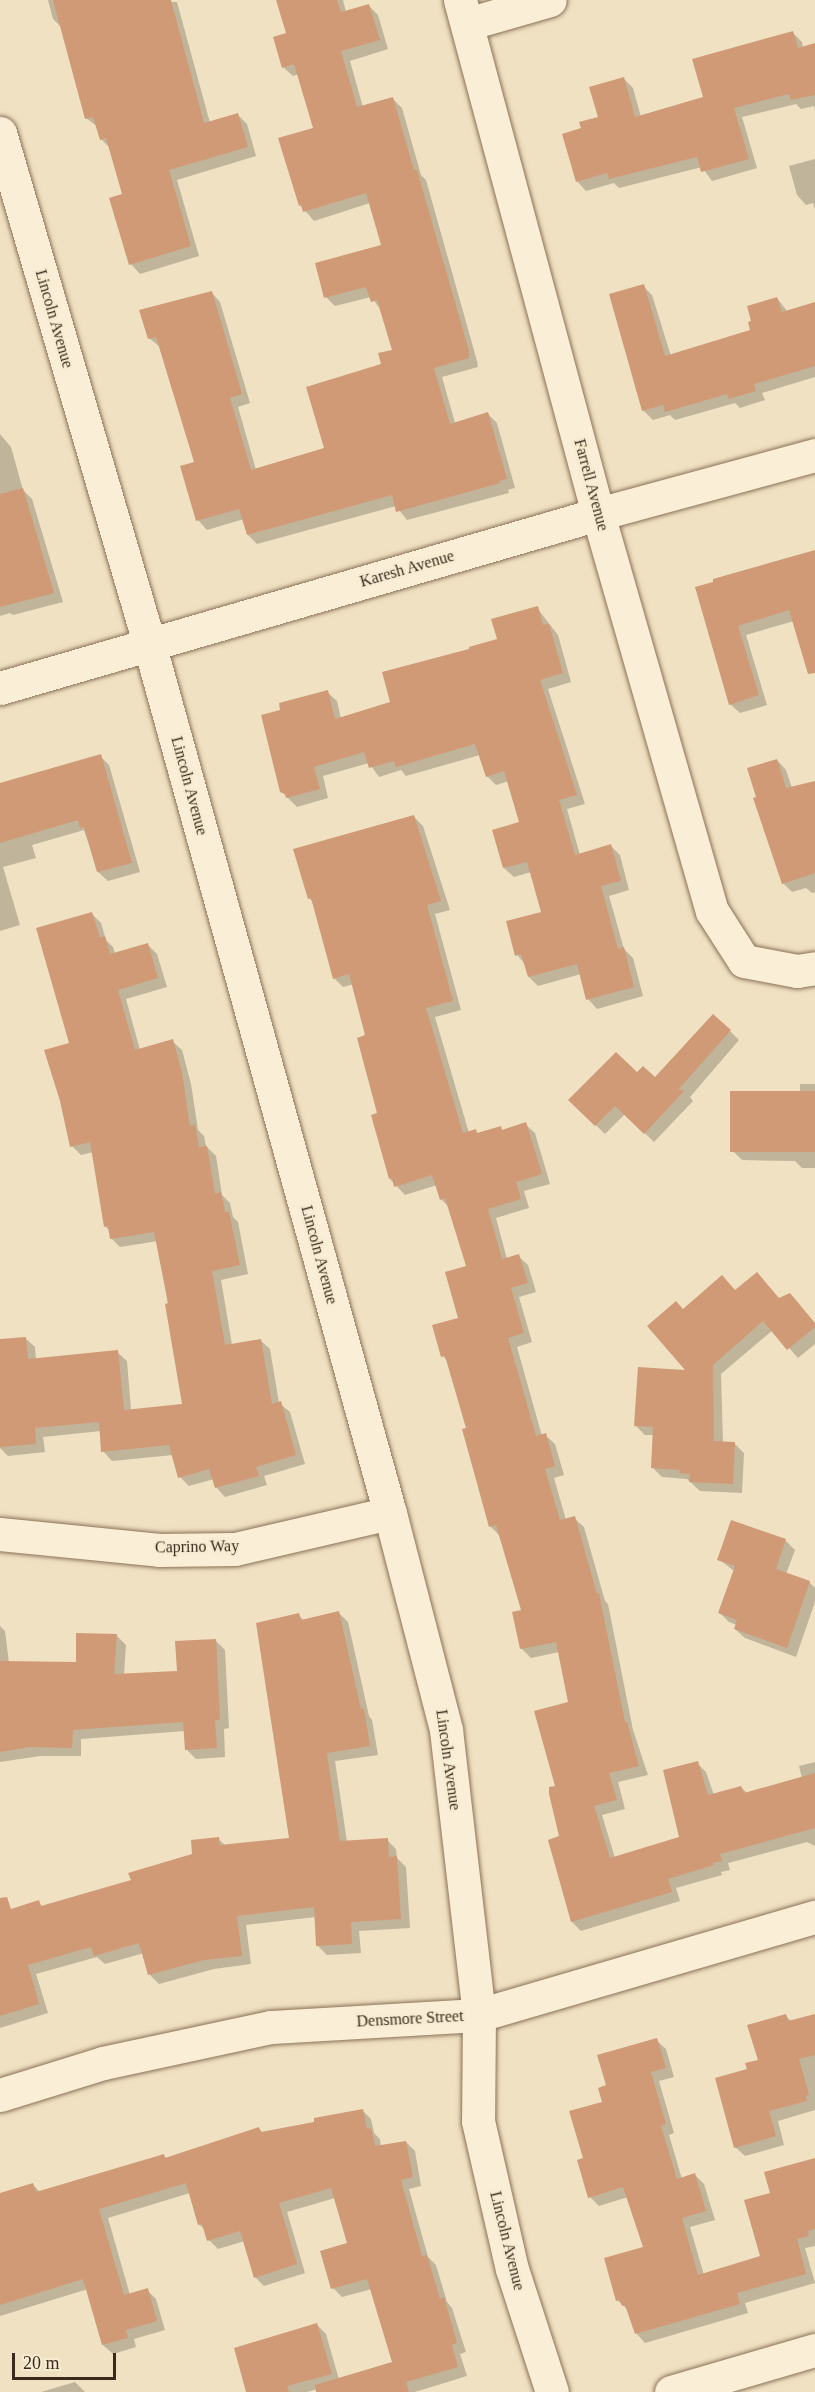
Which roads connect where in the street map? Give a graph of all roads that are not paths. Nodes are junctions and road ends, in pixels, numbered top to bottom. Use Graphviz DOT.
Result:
graph roads {
  1 [pos="550,0"];
  2 [pos="463,12"];
  3 [pos="0,133"];
  4 [pos="815,455"];
  5 [pos="598,514"];
  6 [pos="149,643"];
  7 [pos="0,688"];
  8 [pos="815,968"];
  9 [pos="390,1513"];
  10 [pos="0,1534"];
  11 [pos="815,1917"];
  12 [pos="479,2014"];
  13 [pos="0,2095"];
  14 [pos="815,2350"];
  15 [pos="552,2392"];
  16 [pos="671,2392"];
  1 -- 2 [label="street"];
  2 -- 5 [label="street, Farrell Avenue"];
  3 -- 6 [label="street, Lincoln Avenue"];
  4 -- 5 [label="street, Karesh Avenue"];
  5 -- 6 [label="street, Karesh Avenue"];
  5 -- 8 [label="street, Farrell Avenue"];
  6 -- 7 [label="street, Karesh Avenue"];
  6 -- 9 [label="street, Lincoln Avenue"];
  9 -- 10 [label="street, Caprino Way"];
  9 -- 12 [label="street, Lincoln Avenue"];
  11 -- 12 [label="street, Densmore Street"];
  12 -- 13 [label="street, Densmore Street"];
  12 -- 15 [label="street, Lincoln Avenue"];
  14 -- 16 [label="street"];
}
